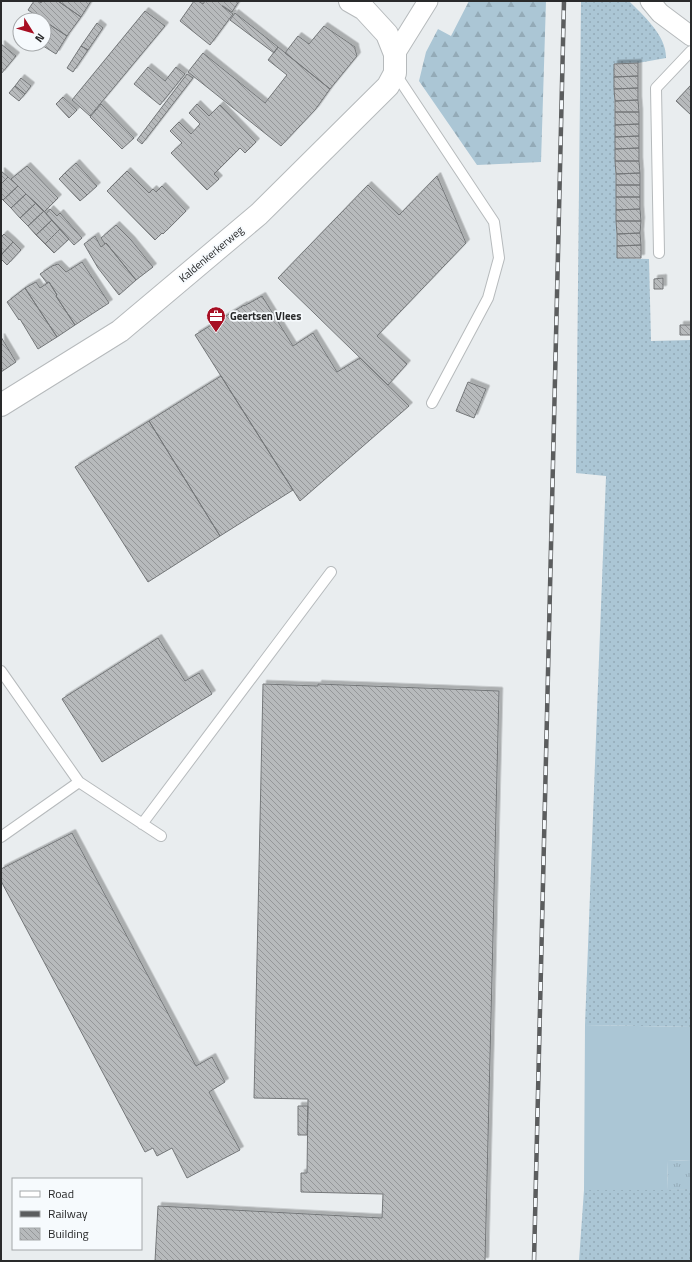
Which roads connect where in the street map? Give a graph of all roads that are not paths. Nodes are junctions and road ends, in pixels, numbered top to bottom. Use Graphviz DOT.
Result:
graph roads {
  1 [pos="350,1"];
  2 [pos="428,1"];
  3 [pos="650,1"];
  4 [pos="691,36"];
  5 [pos="691,51"];
  6 [pos="395,63"];
  7 [pos="659,253"];
  8 [pos="432,403"];
  9 [pos="1,405"];
  10 [pos="331,572"];
  11 [pos="1,671"];
  12 [pos="79,782"];
  13 [pos="142,824"];
  14 [pos="161,836"];
  15 [pos="1,837"];
  1 -- 6 [label="street"];
  2 -- 6 [label="street"];
  3 -- 4 [label="street"];
  5 -- 7 [label="lane"];
  6 -- 8 [label="lane"];
  6 -- 9 [label="street, Kaldenkerkerweg"];
  10 -- 13 [label="lane"];
  11 -- 12 [label="lane"];
  12 -- 13 [label="lane"];
  12 -- 15 [label="lane"];
  13 -- 14 [label="lane"];
}
